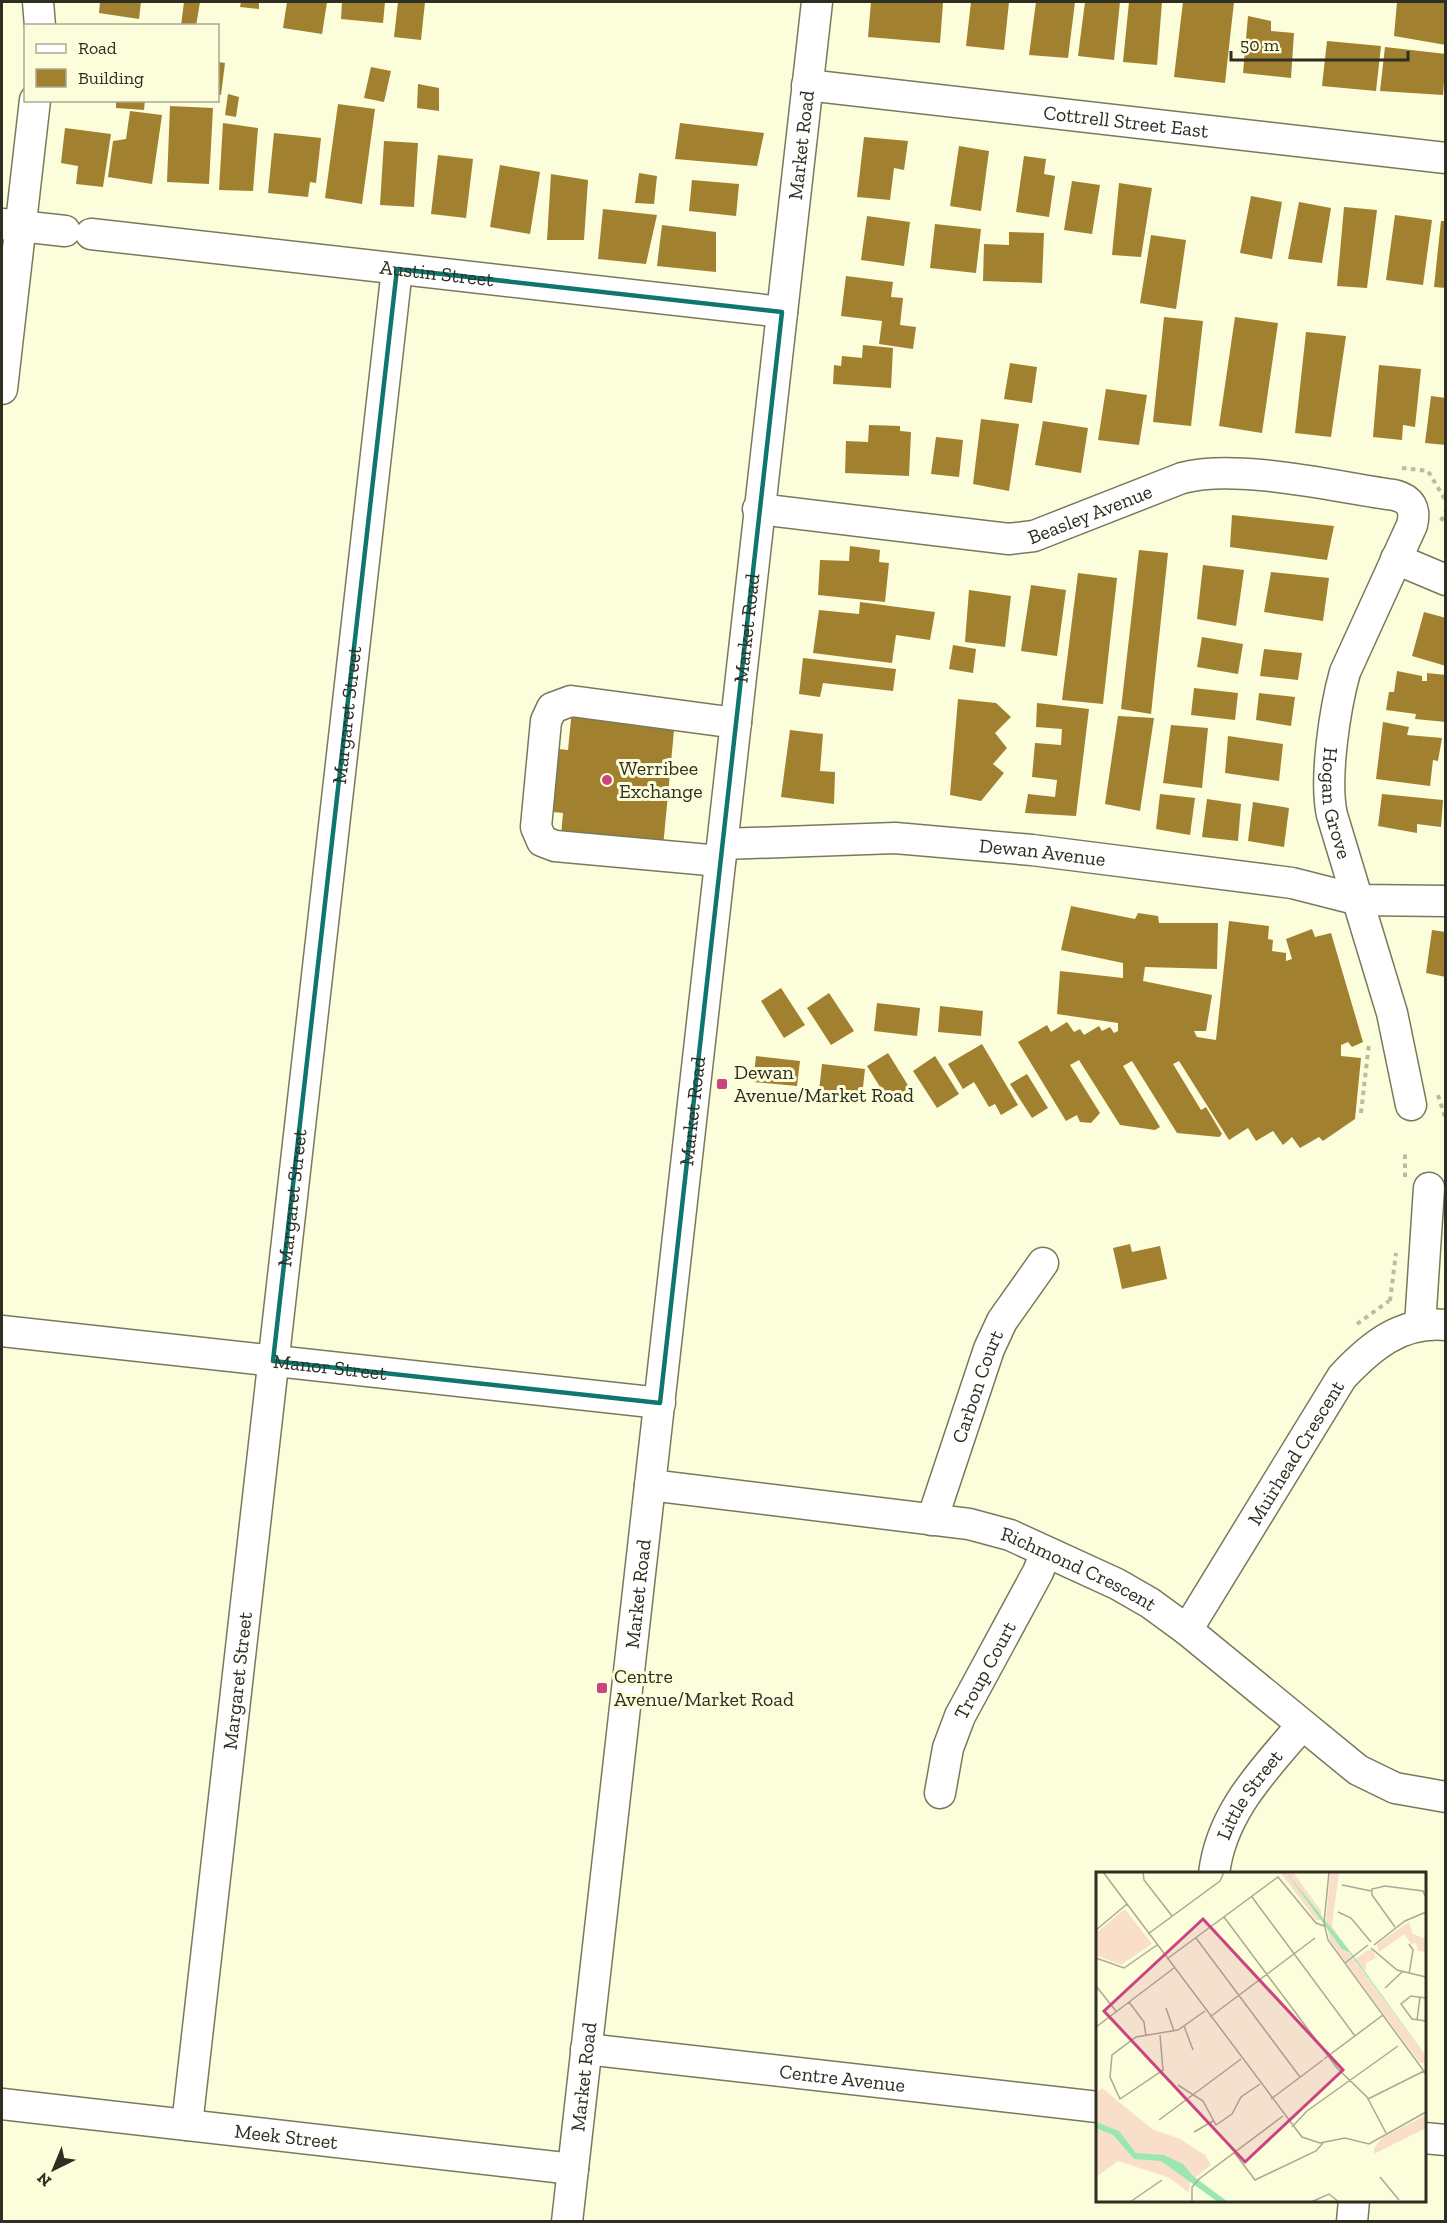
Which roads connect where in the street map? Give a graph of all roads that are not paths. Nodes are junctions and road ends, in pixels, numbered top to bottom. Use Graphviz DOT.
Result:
graph roads {
  1 [pos="38,2"];
  2 [pos="817,2"];
  3 [pos="40,24"];
  4 [pos="807,84"];
  5 [pos="35,102"];
  6 [pos="1446,158"];
  7 [pos="11,225"];
  8 [pos="396,269"];
  9 [pos="782,312"];
  10 [pos="2,389"];
  11 [pos="1413,507"];
  12 [pos="758,509"];
  13 [pos="1396,559"];
  14 [pos="1446,579"];
  15 [pos="736,723"];
  16 [pos="721,852"];
  17 [pos="1359,900"];
  18 [pos="1446,902"];
  19 [pos="1411,1105"];
  20 [pos="1429,1188"];
  21 [pos="1043,1263"];
  22 [pos="1433,1325"];
  23 [pos="2,1331"];
  24 [pos="273,1361"];
  25 [pos="660,1403"];
  26 [pos="650,1485"];
  27 [pos="932,1520"];
  28 [pos="1046,1552"];
  29 [pos="1187,1630"];
  30 [pos="1302,1725"];
  31 [pos="940,1793"];
  32 [pos="1446,1797"];
  33 [pos="1214,1872"];
  34 [pos="586,2049"];
  35 [pos="2,2104"];
  36 [pos="1096,2106"];
  37 [pos="187,2125"];
  38 [pos="1426,2138"];
  39 [pos="1446,2140"];
  40 [pos="573,2169"];
  41 [pos="1354,2202"];
  42 [pos="567,2222"];
  43 [pos="1352,2222"];
  1 -- 3 [label="street"];
  2 -- 4 [label="street, Market Road"];
  4 -- 6 [label="street, Cottrell Street East"];
  4 -- 9 [label="street, Market Road"];
  5 -- 7 [label="street"];
  7 -- 8 [label="street, Austin Street"];
  7 -- 10 [label="street"];
  8 -- 9 [label="street, Austin Street"];
  8 -- 24 [label="street, Margaret Street"];
  9 -- 12 [label="street, Market Road"];
  11 -- 12 [label="street, Beasley Avenue"];
  11 -- 13 [label="street, Hogan Grove"];
  12 -- 15 [label="street, Market Road"];
  13 -- 14 [label="street"];
  13 -- 17 [label="street, Hogan Grove"];
  15 -- 16 [label="street, Market Road"];
  15 -- 16 [label="street, Dewan Avenue"];
  16 -- 17 [label="street, Dewan Avenue"];
  16 -- 25 [label="street, Market Road"];
  17 -- 18 [label="street, Dewan Avenue"];
  17 -- 19 [label="street, Hogan Grove"];
  20 -- 22 [label="street"];
  21 -- 27 [label="street, Carbon Court"];
  22 -- 29 [label="street, Muirhead Crescent"];
  23 -- 24 [label="street, Manor Street"];
  24 -- 25 [label="street, Manor Street"];
  24 -- 37 [label="street, Margaret Street"];
  25 -- 26 [label="street, Market Road"];
  26 -- 27 [label="street, Richmond Crescent"];
  26 -- 34 [label="street, Market Road"];
  27 -- 28 [label="street, Richmond Crescent"];
  28 -- 29 [label="street, Richmond Crescent"];
  28 -- 31 [label="street, Troup Court"];
  29 -- 30 [label="street, Richmond Crescent"];
  30 -- 32 [label="street, Richmond Crescent"];
  30 -- 33 [label="street, Little Street"];
  34 -- 36 [label="street, Centre Avenue"];
  34 -- 40 [label="street, Market Road"];
  35 -- 37 [label="street, Meek Street"];
  37 -- 40 [label="street, Meek Street"];
  38 -- 39 [label="street"];
  40 -- 42 [label="street, Market Road"];
  41 -- 43 [label="street"];
}
